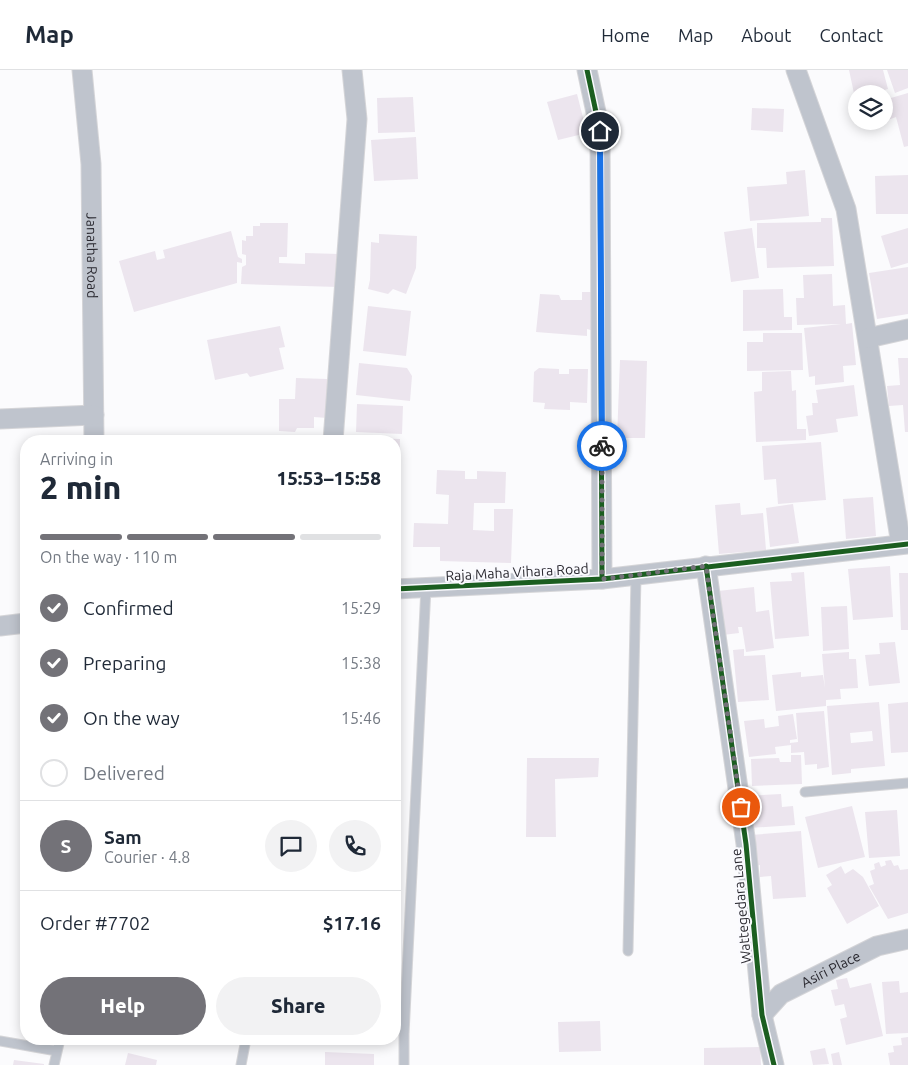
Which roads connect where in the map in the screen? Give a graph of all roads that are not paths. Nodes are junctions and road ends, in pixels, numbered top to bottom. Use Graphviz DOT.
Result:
graph roads {
  1 [pos="82,70"];
  2 [pos="352,70"];
  3 [pos="587,70"];
  4 [pos="796,70"];
  5 [pos="908,329"];
  6 [pos="868,338"];
  7 [pos="94,415"];
  8 [pos="0,419"];
  9 [pos="94,435"];
  10 [pos="333,435"];
  11 [pos="905,544"];
  12 [pos="706,566"];
  13 [pos="636,576"];
  14 [pos="602,579"];
  15 [pos="426,587"];
  16 [pos="401,589"];
  17 [pos="20,624"];
  18 [pos="0,626"];
  19 [pos="908,783"];
  20 [pos="805,792"];
  21 [pos="908,938"];
  22 [pos="628,951"];
  23 [pos="762,1015"];
  24 [pos="0,1041"];
  25 [pos="20,1045"];
  26 [pos="23,1045"];
  27 [pos="58,1045"];
  28 [pos="245,1045"];
  29 [pos="57,1051"];
  30 [pos="54,1065"];
  31 [pos="242,1065"];
  32 [pos="404,1065"];
  33 [pos="774,1065"];
  1 -- 7 [label="street, Janatha Road"];
  2 -- 10 [label="street"];
  3 -- 14 [label="street"];
  4 -- 6 [label="street"];
  5 -- 6 [label="street"];
  6 -- 11 [label="street"];
  7 -- 8 [label="street"];
  7 -- 9 [label="street, Janatha Road"];
  11 -- 12 [label="street, Raja Maha Vihara Road"];
  12 -- 13 [label="street, Raja Maha Vihara Road"];
  12 -- 23 [label="street, Wattegedara Lane"];
  13 -- 14 [label="street, Raja Maha Vihara Road"];
  13 -- 22 [label="lane"];
  14 -- 15 [label="street, Raja Maha Vihara Road"];
  15 -- 16 [label="street, Raja Maha Vihara Road"];
  15 -- 32 [label="lane"];
  17 -- 18 [label="street"];
  19 -- 20 [label="lane"];
  21 -- 23 [label="street, Asiri Place"];
  23 -- 33 [label="street, Wattegedara Lane"];
  24 -- 25 [label="lane"];
  26 -- 29 [label="lane"];
  27 -- 29 [label="lane"];
  28 -- 31 [label="lane"];
  29 -- 30 [label="lane"];
}
